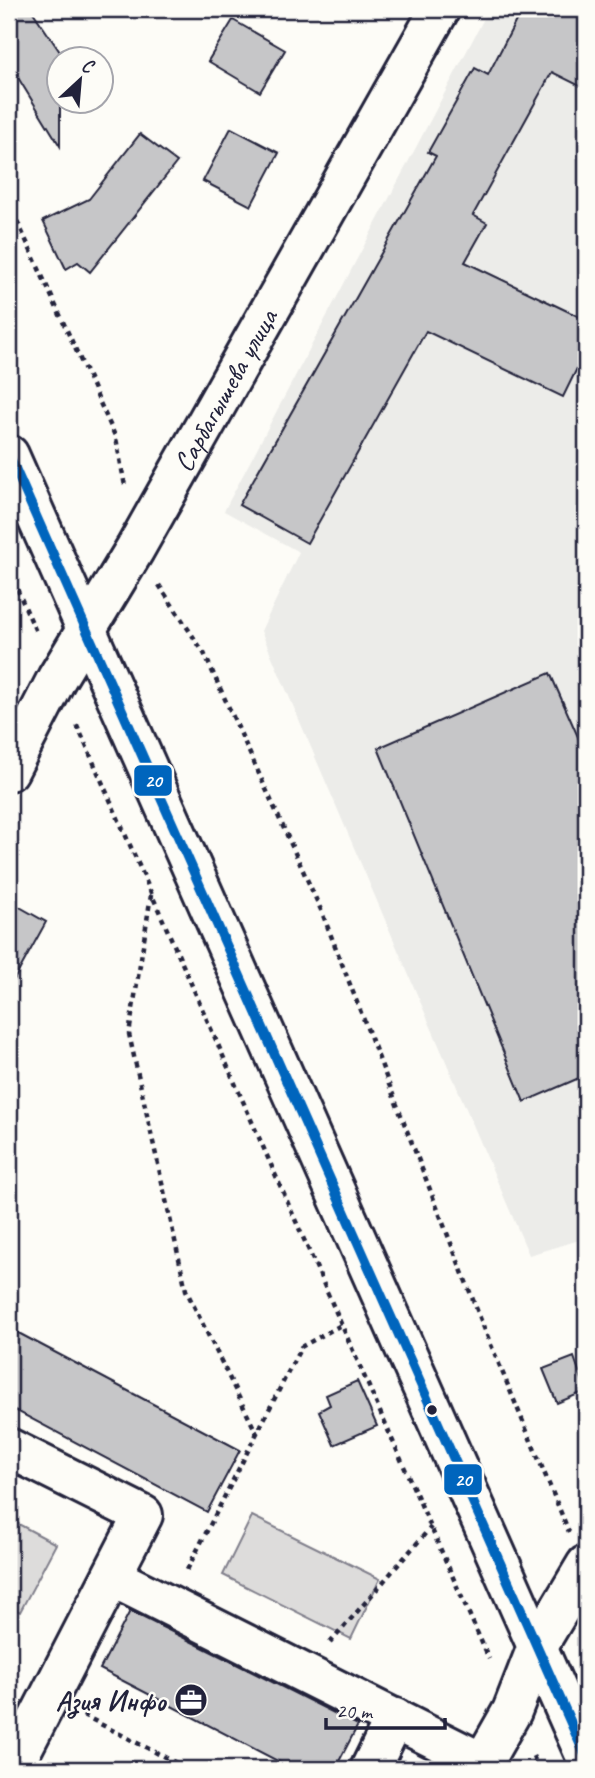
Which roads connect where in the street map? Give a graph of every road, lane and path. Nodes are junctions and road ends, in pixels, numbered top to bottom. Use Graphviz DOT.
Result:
graph roads {
  1 [pos="440,9"];
  2 [pos="9,203"];
  3 [pos="9,455"];
  4 [pos="125,487"];
  5 [pos="135,549"];
  6 [pos="9,571"];
  7 [pos="85,628"];
  8 [pos="57,678"];
  9 [pos="14,744"];
  10 [pos="152,894"];
  11 [pos="341,1325"];
  12 [pos="257,1434"];
  13 [pos="9,1448"];
  14 [pos="431,1527"];
  15 [pos="585,1566"];
  16 [pos="112,1577"];
  17 [pos="169,1605"];
  18 [pos="537,1647"];
  19 [pos="304,1672"];
  20 [pos="50,1697"];
  21 [pos="512,1711"];
  22 [pos="395,1718"];
  23 [pos="586,1757"];
  24 [pos="481,1766"];
  25 [pos="12,1769"];
  26 [pos="188,1769"];
  27 [pos="370,1769"];
  28 [pos="539,1769"];
  1 -- 5 [label="main road, Сарбагышева улица"];
  2 -- 4 [label="path"];
  3 -- 7 [label="main road"];
  5 -- 7 [label="main road, Сарбагышева улица"];
  5 -- 15 [label="path"];
  6 -- 8 [label="path"];
  7 -- 8 [label="main road, Сарбагышева улица"];
  7 -- 18 [label="main road"];
  8 -- 9 [label="main road, Сарбагышева улица"];
  8 -- 10 [label="path"];
  10 -- 11 [label="path"];
  10 -- 12 [label="path"];
  11 -- 12 [label="path"];
  11 -- 14 [label="path"];
  12 -- 17 [label="path"];
  13 -- 16 [label="main road"];
  14 -- 19 [label="path"];
  14 -- 21 [label="path"];
  15 -- 18 [label="main road"];
  16 -- 17 [label="main road"];
  16 -- 20 [label="main road"];
  17 -- 19 [label="main road"];
  18 -- 21 [label="main road"];
  18 -- 23 [label="main road"];
  19 -- 22 [label="main road"];
  20 -- 25 [label="main road"];
  20 -- 26 [label="path"];
  21 -- 24 [label="main road"];
  21 -- 28 [label="path"];
  22 -- 24 [label="main road"];
  22 -- 27 [label="main road"];
}
